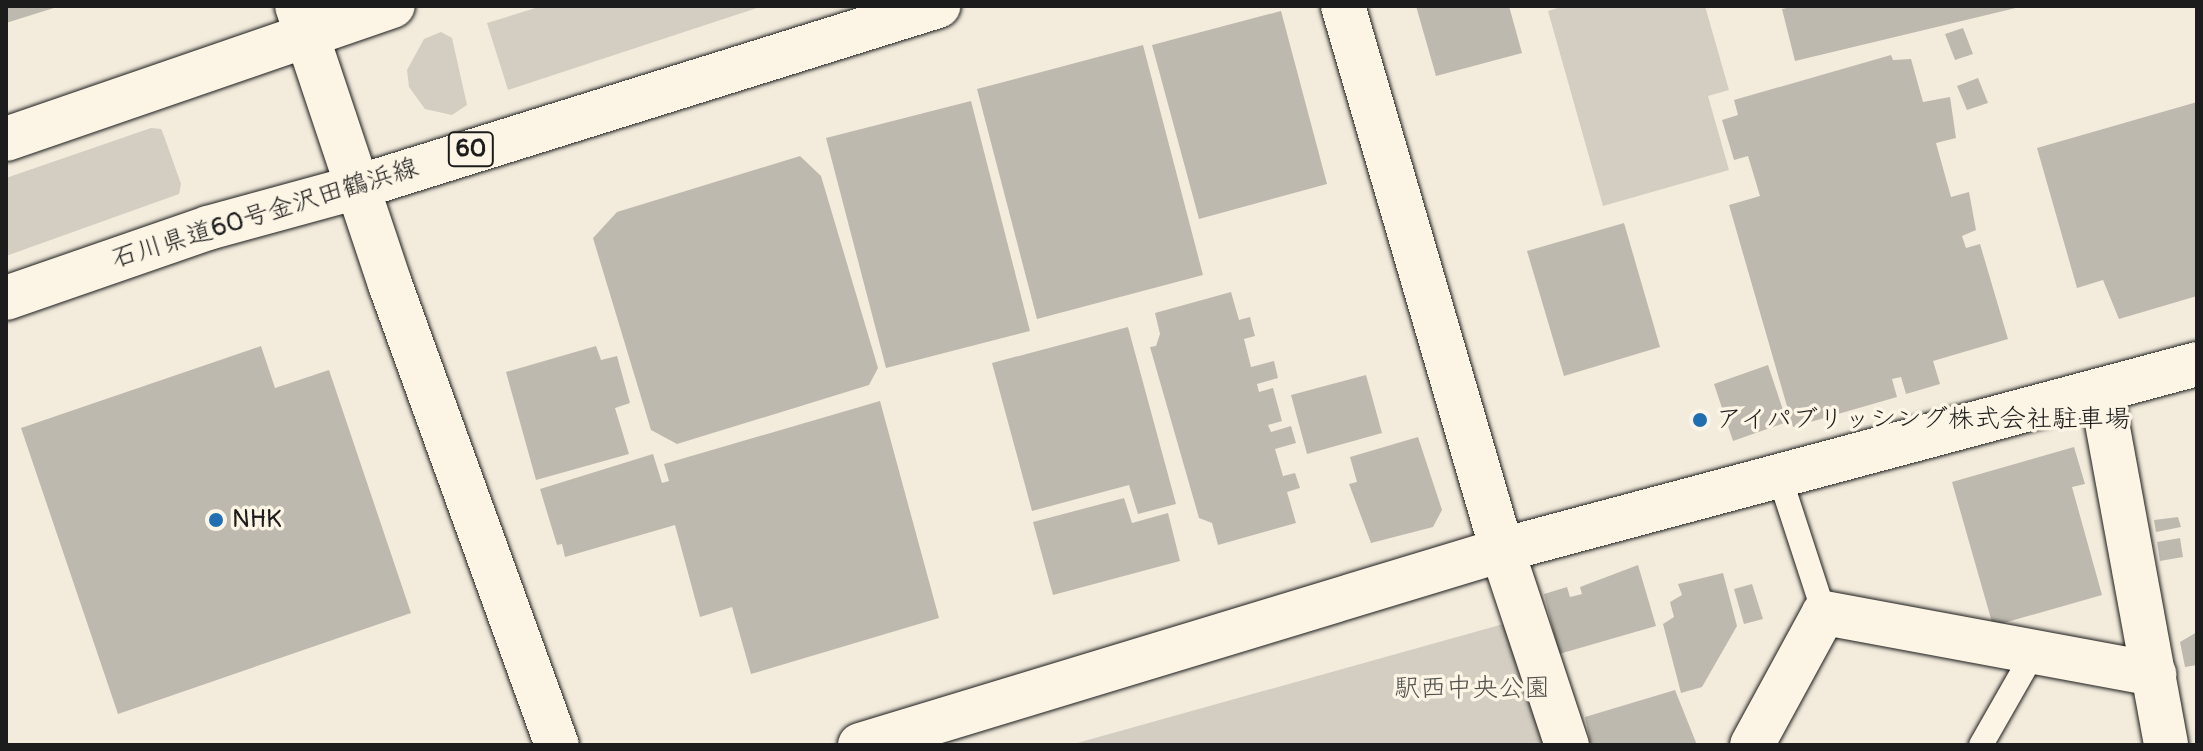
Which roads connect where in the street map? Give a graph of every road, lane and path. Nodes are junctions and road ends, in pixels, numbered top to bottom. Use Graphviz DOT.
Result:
graph roads {
  1 [pos="393,6"];
  2 [pos="938,6"];
  3 [pos="1343,6"];
  4 [pos="301,20"];
  5 [pos="6,139"];
  6 [pos="358,187"];
  7 [pos="6,298"];
  8 [pos="2197,364"];
  9 [pos="2101,390"];
  10 [pos="1779,475"];
  11 [pos="1502,550"];
  12 [pos="1824,613"];
  13 [pos="2034,652"];
  14 [pos="2154,674"];
  15 [pos="557,745"];
  16 [pos="860,745"];
  17 [pos="1567,745"];
  18 [pos="1752,745"];
  19 [pos="1981,745"];
  20 [pos="2166,745"];
  1 -- 4 [label="street"];
  2 -- 6 [label="street, 石川県道60号金沢田鶴浜線 / 60"];
  3 -- 11 [label="street"];
  4 -- 5 [label="street"];
  4 -- 6 [label="street"];
  6 -- 7 [label="street, 石川県道60号金沢田鶴浜線 / 60"];
  6 -- 15 [label="street"];
  8 -- 9 [label="street"];
  9 -- 10 [label="street"];
  9 -- 14 [label="street"];
  10 -- 11 [label="street"];
  10 -- 12 [label="lane"];
  11 -- 16 [label="street"];
  11 -- 17 [label="street"];
  12 -- 13 [label="street"];
  12 -- 18 [label="street"];
  13 -- 14 [label="street"];
  13 -- 19 [label="lane"];
  14 -- 20 [label="street"];
}
